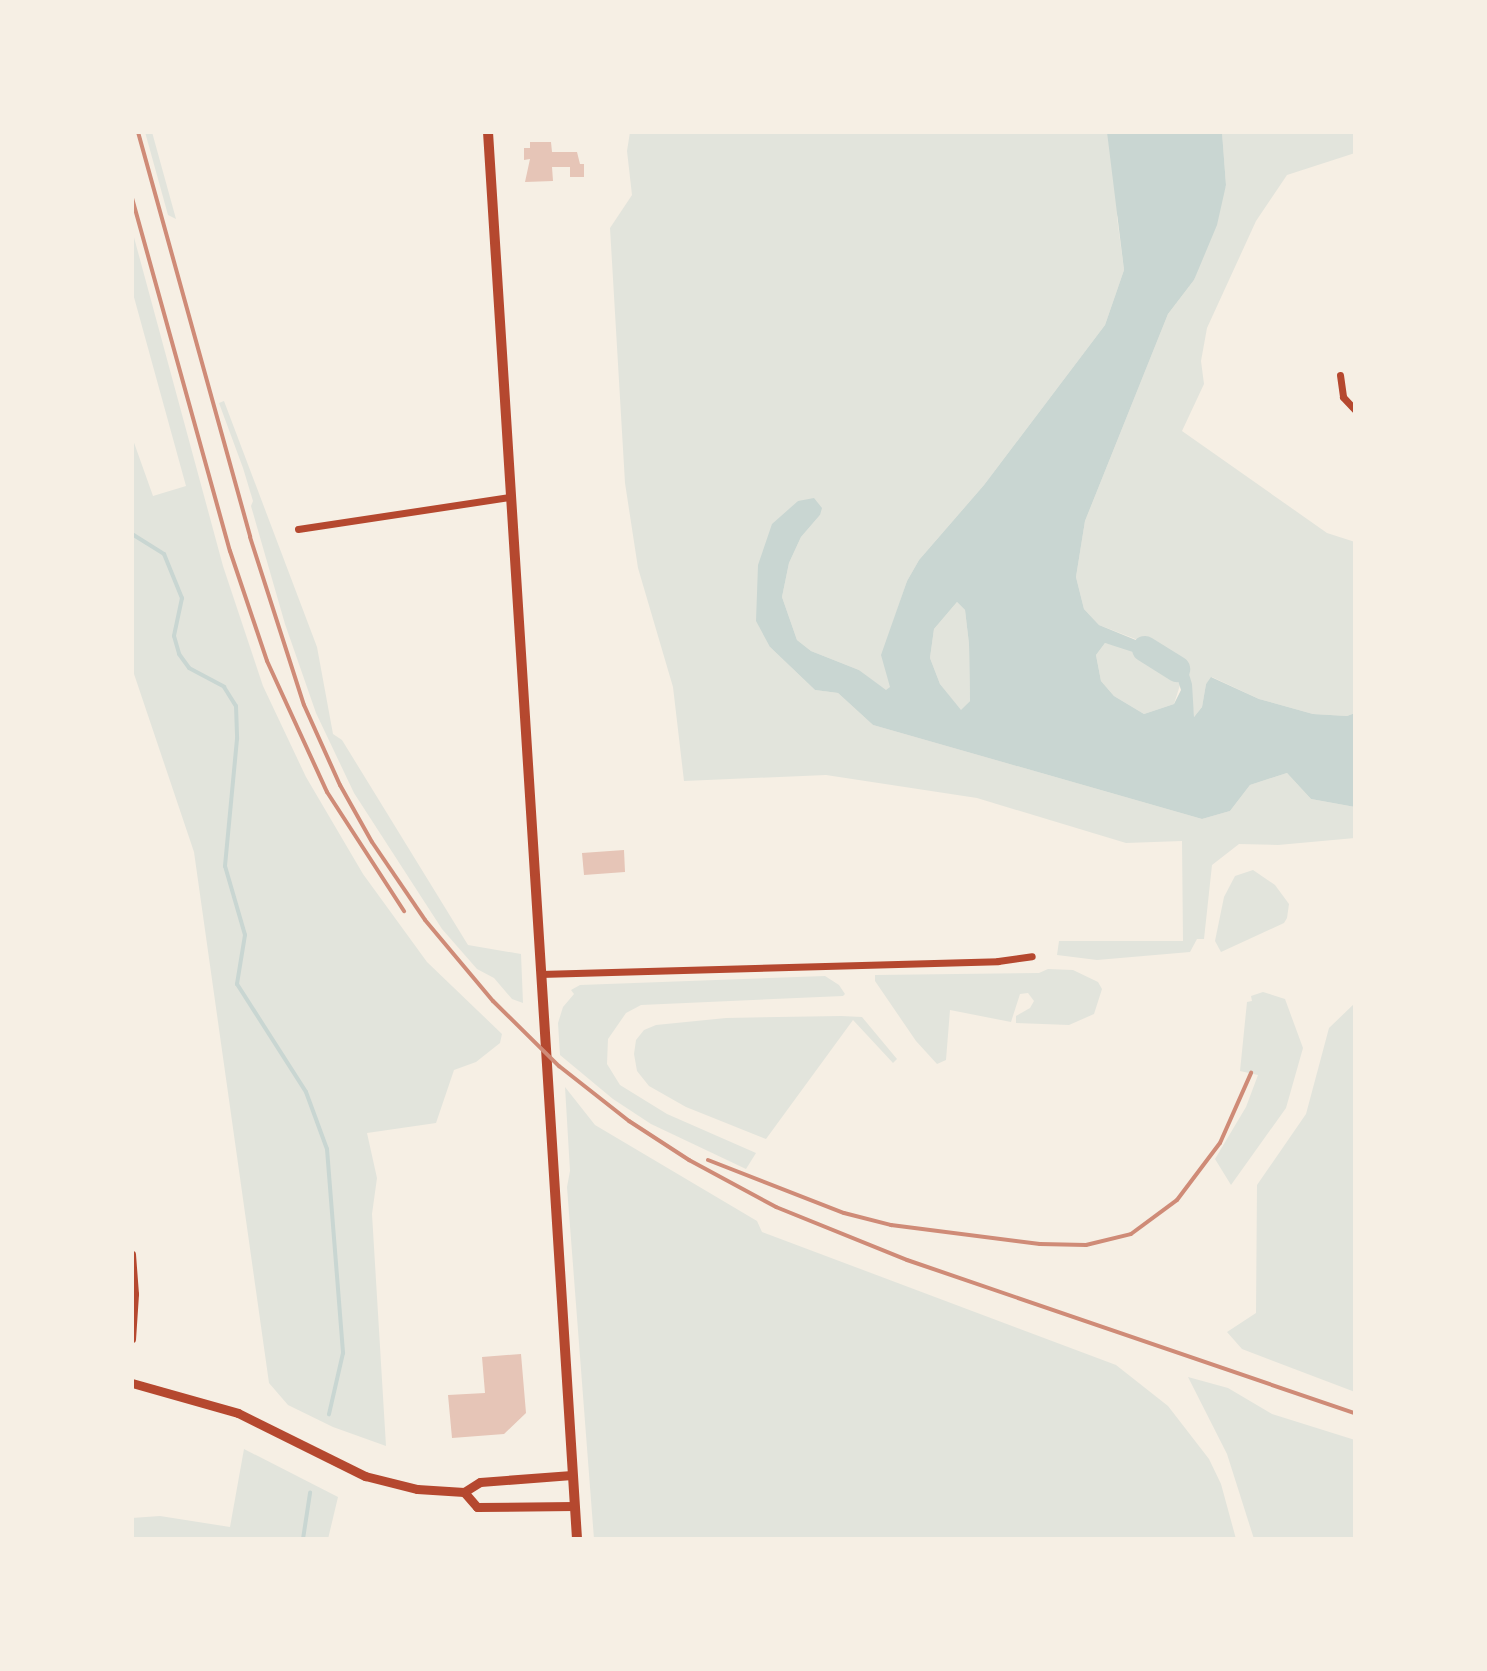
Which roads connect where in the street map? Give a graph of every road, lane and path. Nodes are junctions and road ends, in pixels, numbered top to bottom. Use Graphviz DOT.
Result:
graph roads {
  1 [pos="488,132"];
  2 [pos="1340,375"];
  3 [pos="1355,410"];
  4 [pos="510,497"];
  5 [pos="298,529"];
  6 [pos="1032,956"];
  7 [pos="540,974"];
  8 [pos="132,1254"];
  9 [pos="132,1339"];
  10 [pos="132,1383"];
  11 [pos="572,1475"];
  12 [pos="464,1492"];
  13 [pos="574,1506"];
  14 [pos="577,1539"];
  1 -- 4 [label="main road"];
  2 -- 3 [label="street"];
  4 -- 5 [label="street"];
  4 -- 7 [label="main road"];
  6 -- 7 [label="street"];
  7 -- 11 [label="main road"];
  8 -- 9 [label="street"];
  10 -- 12 [label="street"];
  11 -- 12 [label="street"];
  11 -- 13 [label="main road"];
  12 -- 13 [label="street"];
  13 -- 14 [label="main road"];
}
